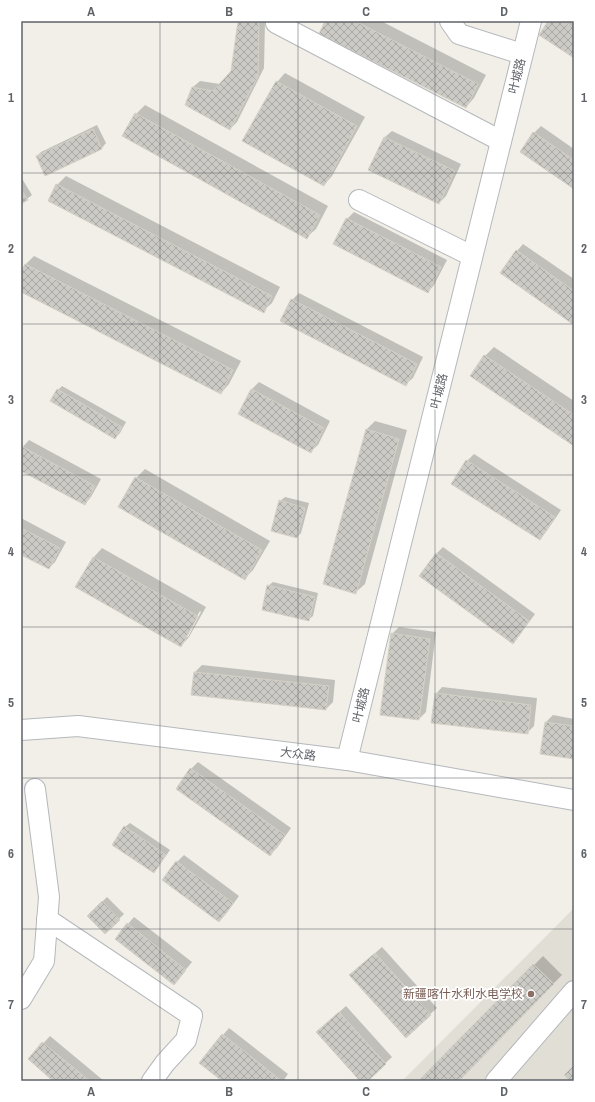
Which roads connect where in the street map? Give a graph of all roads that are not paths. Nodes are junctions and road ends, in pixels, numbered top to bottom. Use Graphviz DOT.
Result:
graph roads {
  1 [pos="277,21"];
  2 [pos="450,21"];
  3 [pos="531,21"];
  4 [pos="522,54"];
  5 [pos="501,141"];
  6 [pos="359,200"];
  7 [pos="472,256"];
  8 [pos="21,730"];
  9 [pos="347,760"];
  10 [pos="35,789"];
  11 [pos="574,800"];
  12 [pos="47,919"];
  13 [pos="574,991"];
  14 [pos="21,999"];
  15 [pos="152,1081"];
  16 [pos="496,1081"];
  1 -- 5 [label="street"];
  2 -- 4 [label="street"];
  3 -- 4 [label="street, 叶城路"];
  4 -- 5 [label="street, 叶城路"];
  5 -- 7 [label="street, 叶城路"];
  6 -- 7 [label="street"];
  7 -- 9 [label="street, 叶城路"];
  8 -- 9 [label="street, 大众路"];
  9 -- 11 [label="street, 大众路"];
  10 -- 12 [label="street"];
  12 -- 14 [label="street"];
  12 -- 15 [label="street"];
  13 -- 16 [label="street"];
}
